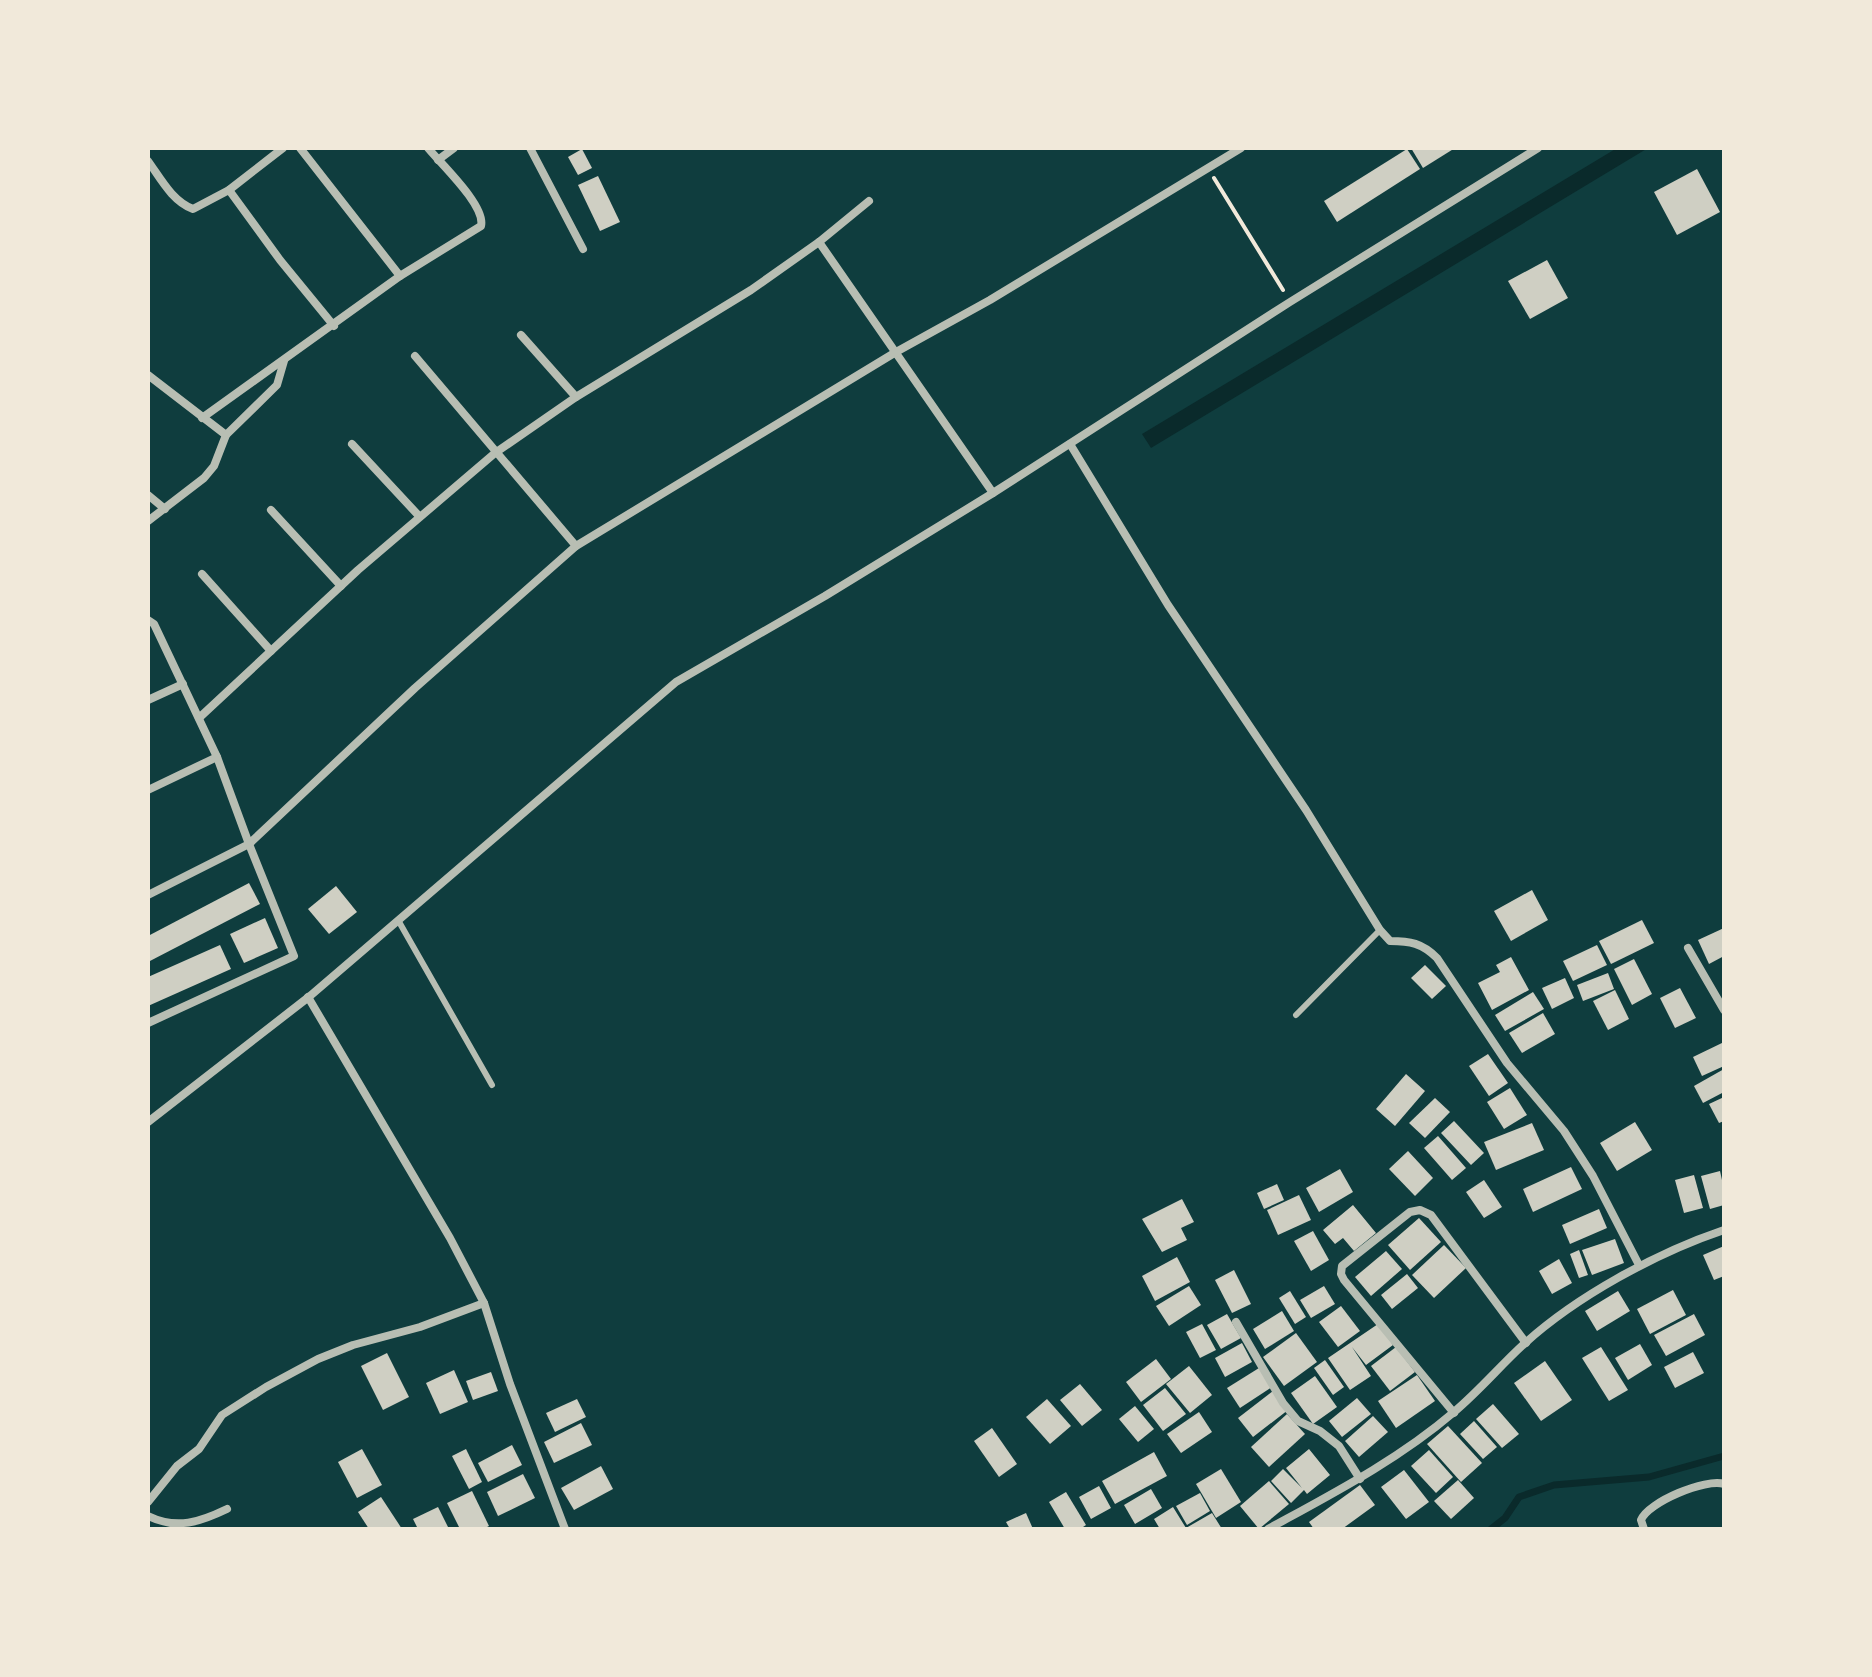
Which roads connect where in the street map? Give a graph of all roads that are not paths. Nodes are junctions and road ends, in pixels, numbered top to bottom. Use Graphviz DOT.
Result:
graph roads {
  1 [pos="283,148"];
  2 [pos="300,148"];
  3 [pos="428,148"];
  4 [pos="454,148"];
  5 [pos="530,148"];
  6 [pos="1241,148"];
  7 [pos="1538,148"];
  8 [pos="438,160"];
  9 [pos="148,161"];
  10 [pos="229,190"];
  11 [pos="869,201"];
  12 [pos="819,242"];
  13 [pos="583,249"];
  14 [pos="400,276"];
  15 [pos="334,326"];
  16 [pos="521,335"];
  17 [pos="896,352"];
  18 [pos="415,356"];
  19 [pos="284,361"];
  20 [pos="148,375"];
  21 [pos="576,397"];
  22 [pos="202,418"];
  23 [pos="226,435"];
  24 [pos="352,444"];
  25 [pos="1070,444"];
  26 [pos="495,453"];
  27 [pos="993,493"];
  28 [pos="148,495"];
  29 [pos="165,509"];
  30 [pos="271,510"];
  31 [pos="419,516"];
  32 [pos="148,521"];
  33 [pos="576,546"];
  34 [pos="202,574"];
  35 [pos="341,586"];
  36 [pos="148,620"];
  37 [pos="271,651"];
  38 [pos="183,684"];
  39 [pos="148,700"];
  40 [pos="199,718"];
  41 [pos="217,757"];
  42 [pos="148,790"];
  43 [pos="249,844"];
  44 [pos="148,895"];
  45 [pos="398,920"];
  46 [pos="1380,930"];
  47 [pos="1688,948"];
  48 [pos="308,997"];
  49 [pos="1724,1010"];
  50 [pos="1296,1015"];
  51 [pos="148,1023"];
  52 [pos="492,1085"];
  53 [pos="148,1122"];
  54 [pos="1724,1230"];
  55 [pos="1639,1265"];
  56 [pos="484,1303"];
  57 [pos="1236,1322"];
  58 [pos="1526,1343"];
  59 [pos="1454,1413"];
  60 [pos="1360,1479"];
  61 [pos="1724,1484"];
  62 [pos="148,1502"];
  63 [pos="227,1509"];
  64 [pos="148,1516"];
  65 [pos="565,1529"];
  66 [pos="1268,1529"];
  67 [pos="1644,1529"];
  1 -- 10 [label="street"];
  2 -- 14 [label="street"];
  3 -- 8 [label="street"];
  4 -- 8 [label="street"];
  5 -- 13 [label="street"];
  6 -- 17 [label="street"];
  7 -- 25 [label="street"];
  8 -- 14 [label="street"];
  9 -- 10 [label="street"];
  10 -- 15 [label="street"];
  11 -- 12 [label="street"];
  12 -- 17 [label="street"];
  12 -- 21 [label="street"];
  14 -- 15 [label="street"];
  15 -- 19 [label="street"];
  16 -- 21 [label="street"];
  17 -- 27 [label="street"];
  17 -- 33 [label="street"];
  18 -- 26 [label="street"];
  19 -- 22 [label="street"];
  19 -- 23 [label="street"];
  20 -- 22 [label="street"];
  21 -- 26 [label="street"];
  22 -- 23 [label="street"];
  23 -- 29 [label="street"];
  24 -- 31 [label="street"];
  25 -- 27 [label="street"];
  25 -- 46 [label="street"];
  26 -- 31 [label="street"];
  26 -- 33 [label="street"];
  27 -- 45 [label="street"];
  28 -- 29 [label="street"];
  29 -- 32 [label="street"];
  30 -- 35 [label="street"];
  31 -- 35 [label="street"];
  33 -- 43 [label="street"];
  34 -- 37 [label="street"];
  35 -- 37 [label="street"];
  36 -- 38 [label="street"];
  37 -- 40 [label="street"];
  38 -- 39 [label="street"];
  38 -- 40 [label="street"];
  40 -- 41 [label="street"];
  41 -- 42 [label="street"];
  41 -- 43 [label="street"];
  43 -- 44 [label="street"];
  43 -- 51 [label="street"];
  45 -- 48 [label="street"];
  45 -- 52 [label="lane"];
  46 -- 50 [label="lane"];
  46 -- 55 [label="street"];
  47 -- 49 [label="street"];
  48 -- 53 [label="street"];
  48 -- 56 [label="street"];
  54 -- 55 [label="street"];
  55 -- 58 [label="street"];
  56 -- 62 [label="street"];
  56 -- 65 [label="street"];
  57 -- 60 [label="street"];
  58 -- 59 [label="street"];
  58 -- 59 [label="street"];
  59 -- 60 [label="street"];
  60 -- 66 [label="street"];
  61 -- 67 [label="street"];
  63 -- 64 [label="street"];
}
